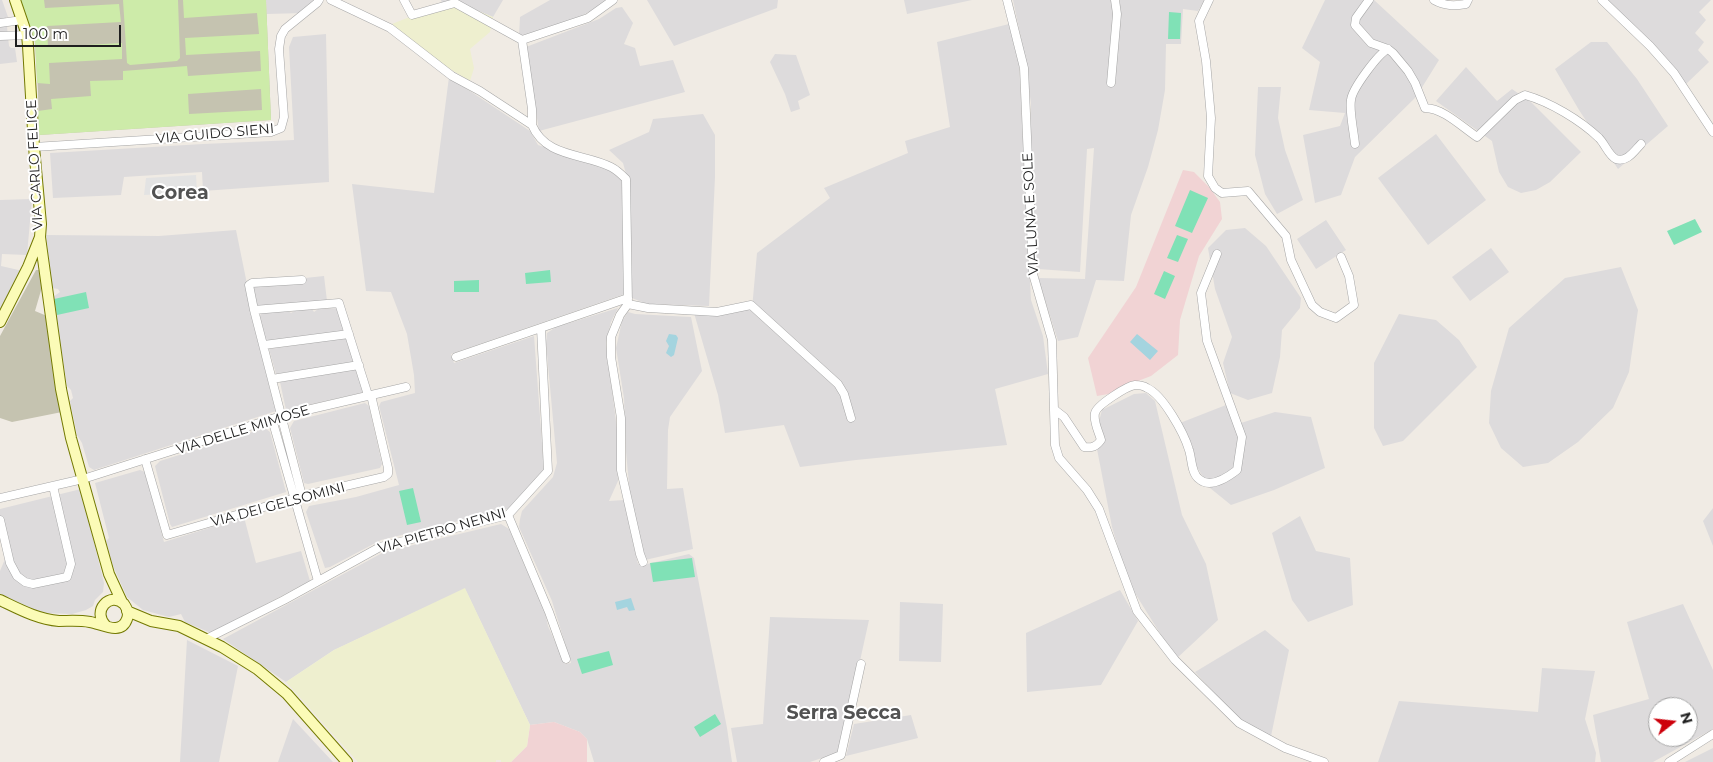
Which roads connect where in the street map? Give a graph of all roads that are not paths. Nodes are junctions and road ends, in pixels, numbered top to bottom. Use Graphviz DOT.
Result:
graph roads {
  1 [pos="15,0"];
  2 [pos="319,0"];
  3 [pos="332,0"];
  4 [pos="404,0"];
  5 [pos="613,0"];
  6 [pos="1007,0"];
  7 [pos="1115,0"];
  8 [pos="1209,0"];
  9 [pos="1369,0"];
  10 [pos="1434,0"];
  11 [pos="1468,0"];
  12 [pos="1602,0"];
  13 [pos="22,20"];
  14 [pos="4,22"];
  15 [pos="27,35"];
  16 [pos="4,36"];
  17 [pos="522,40"];
  18 [pos="1388,49"];
  19 [pos="1111,83"];
  20 [pos="532,125"];
  21 [pos="1713,132"];
  22 [pos="1355,144"];
  23 [pos="1641,144"];
  24 [pos="34,147"];
  25 [pos="40,238"];
  26 [pos="1217,254"];
  27 [pos="1342,257"];
  28 [pos="302,280"];
  29 [pos="628,301"];
  30 [pos="254,310"];
  31 [pos="0,322"];
  32 [pos="541,328"];
  33 [pos="349,334"];
  34 [pos="264,345"];
  35 [pos="456,357"];
  36 [pos="359,365"];
  37 [pos="272,379"];
  38 [pos="406,387"];
  39 [pos="370,395"];
  40 [pos="1055,410"];
  41 [pos="281,416"];
  42 [pos="851,418"];
  43 [pos="272,419"];
  44 [pos="145,459"];
  45 [pos="83,479"];
  46 [pos="53,486"];
  47 [pos="302,496"];
  48 [pos="0,498"];
  49 [pos="294,499"];
  50 [pos="508,515"];
  51 [pos="0,520"];
  52 [pos="643,562"];
  53 [pos="109,574"];
  54 [pos="318,581"];
  55 [pos="0,600"];
  56 [pos="109,601"];
  57 [pos="100,610"];
  58 [pos="125,611"];
  59 [pos="68,620"];
  60 [pos="106,626"];
  61 [pos="206,639"];
  62 [pos="566,659"];
  63 [pos="861,664"];
  64 [pos="1713,734"];
  65 [pos="347,762"];
  66 [pos="824,762"];
  67 [pos="1324,762"];
  68 [pos="1670,762"];
  1 -- 13 [label="main road, VIA CARLO FELICE"];
  2 -- 24 [label="street, VIA GUIDO SIENI"];
  3 -- 20 [label="street"];
  4 -- 17 [label="street"];
  5 -- 17 [label="street"];
  6 -- 40 [label="street, VIA LUNA E SOLE"];
  7 -- 19 [label="street"];
  8 -- 27 [label="street"];
  9 -- 18 [label="street"];
  10 -- 11 [label="street"];
  12 -- 21 [label="street"];
  13 -- 14 [label="street"];
  13 -- 15 [label="main road, VIA CARLO FELICE"];
  14 -- 16 [label="street"];
  15 -- 16 [label="street"];
  15 -- 24 [label="main road, VIA CARLO FELICE"];
  17 -- 20 [label="street"];
  18 -- 22 [label="street"];
  18 -- 23 [label="street"];
  20 -- 29 [label="street"];
  24 -- 25 [label="main road, VIA CARLO FELICE"];
  25 -- 31 [label="main road, VIA CARLO FELICE"];
  25 -- 45 [label="main road"];
  26 -- 40 [label="street"];
  28 -- 30 [label="street"];
  29 -- 32 [label="street"];
  29 -- 42 [label="street"];
  29 -- 52 [label="street"];
  30 -- 33 [label="street"];
  30 -- 34 [label="street"];
  32 -- 35 [label="street"];
  32 -- 50 [label="street, VIA PIETRO NENNI"];
  33 -- 34 [label="street"];
  33 -- 36 [label="street"];
  34 -- 37 [label="street"];
  36 -- 37 [label="street"];
  36 -- 39 [label="street"];
  37 -- 41 [label="street"];
  38 -- 39 [label="street, VIA DELLE MIMOSE"];
  39 -- 41 [label="street, VIA DELLE MIMOSE"];
  39 -- 47 [label="street, VIA DEI GELSOMINI"];
  40 -- 67 [label="street, VIA LUNA E SOLE"];
  41 -- 43 [label="street, VIA DELLE MIMOSE"];
  41 -- 47 [label="street"];
  43 -- 44 [label="street, VIA DELLE MIMOSE"];
  43 -- 49 [label="street"];
  44 -- 45 [label="street, VIA DELLE MIMOSE"];
  44 -- 49 [label="street, VIA DEI GELSOMINI"];
  45 -- 46 [label="street, VIA DELLE MIMOSE"];
  45 -- 53 [label="main road"];
  46 -- 48 [label="street, VIA DELLE MIMOSE"];
  46 -- 51 [label="street"];
  47 -- 49 [label="street, VIA DEI GELSOMINI"];
  49 -- 54 [label="street"];
  50 -- 54 [label="street, VIA PIETRO NENNI"];
  50 -- 62 [label="street"];
  53 -- 56 [label="main road"];
  53 -- 58 [label="main road"];
  54 -- 61 [label="street, VIA PIETRO NENNI"];
  55 -- 59 [label="main road"];
  56 -- 57 [label="main road"];
  56 -- 58 [label="main road"];
  57 -- 59 [label="main road"];
  57 -- 60 [label="main road"];
  58 -- 60 [label="main road"];
  58 -- 61 [label="main road"];
  59 -- 60 [label="main road"];
  61 -- 65 [label="main road"];
  63 -- 66 [label="street"];
  64 -- 68 [label="street"];
}
